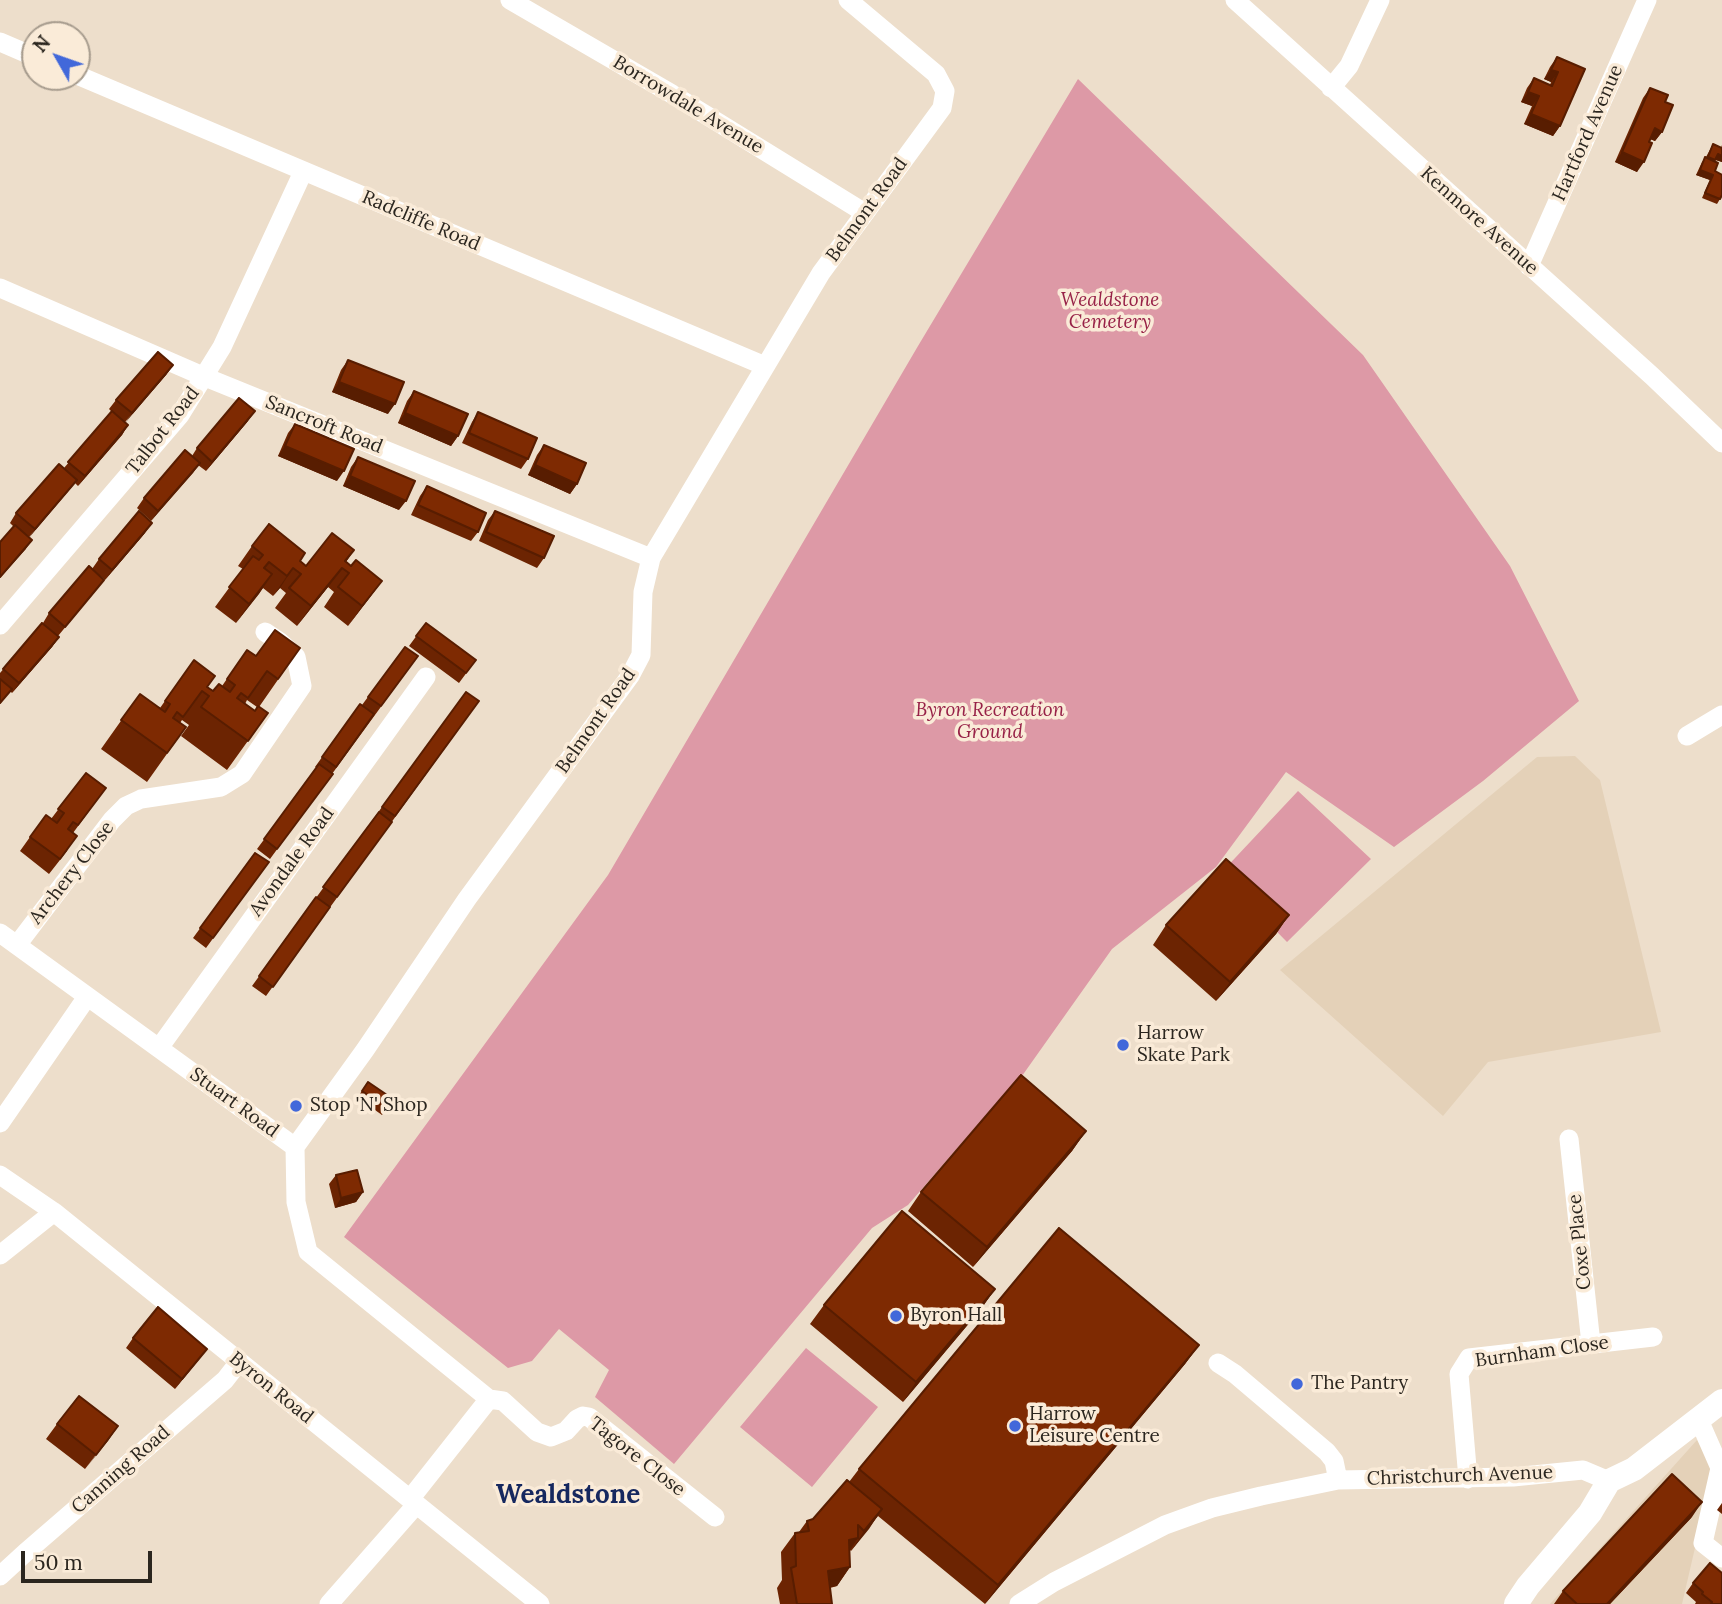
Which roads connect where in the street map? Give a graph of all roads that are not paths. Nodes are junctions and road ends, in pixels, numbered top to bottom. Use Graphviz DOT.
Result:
graph roads {
  1 [pos="510,0"];
  2 [pos="848,0"];
  3 [pos="1235,0"];
  4 [pos="1380,0"];
  5 [pos="1647,0"];
  6 [pos="0,42"];
  7 [pos="21,51"];
  8 [pos="91,81"];
  9 [pos="1331,88"];
  10 [pos="303,172"];
  11 [pos="865,213"];
  12 [pos="1528,266"];
  13 [pos="0,288"];
  14 [pos="765,366"];
  15 [pos="205,377"];
  16 [pos="1722,443"];
  17 [pos="651,558"];
  18 [pos="0,625"];
  19 [pos="265,632"];
  20 [pos="426,677"];
  21 [pos="1722,715"];
  22 [pos="1687,736"];
  23 [pos="0,933"];
  24 [pos="17,945"];
  25 [pos="87,997"];
  26 [pos="159,1048"];
  27 [pos="0,1123"];
  28 [pos="1570,1139"];
  29 [pos="295,1147"];
  30 [pos="0,1175"];
  31 [pos="54,1212"];
  32 [pos="0,1255"];
  33 [pos="1653,1338"];
  34 [pos="1591,1344"];
  35 [pos="239,1362"];
  36 [pos="1218,1363"];
  37 [pos="489,1398"];
  38 [pos="1722,1401"];
  39 [pos="1699,1420"];
  40 [pos="1468,1479"];
  41 [pos="1338,1480"];
  42 [pos="1609,1481"];
  43 [pos="413,1502"];
  44 [pos="715,1517"];
  45 [pos="1722,1558"];
  46 [pos="0,1576"];
  47 [pos="329,1604"];
  48 [pos="540,1604"];
  49 [pos="1019,1604"];
  50 [pos="1516,1604"];
  1 -- 11 [label="street, Borrowdale Avenue"];
  2 -- 11 [label="street, Belmont Road"];
  3 -- 9 [label="street, Kenmore Avenue"];
  4 -- 9 [label="street"];
  5 -- 12 [label="street, Hartford Avenue"];
  6 -- 7 [label="street"];
  8 -- 10 [label="street, Radcliffe Road"];
  9 -- 12 [label="street, Kenmore Avenue"];
  10 -- 14 [label="street, Radcliffe Road"];
  10 -- 15 [label="street, Talbot Road"];
  11 -- 14 [label="street, Belmont Road"];
  12 -- 16 [label="street, Kenmore Avenue"];
  13 -- 15 [label="street, Sancroft Road"];
  14 -- 17 [label="street, Belmont Road"];
  15 -- 17 [label="street, Sancroft Road"];
  15 -- 18 [label="street, Talbot Road"];
  17 -- 29 [label="street, Belmont Road"];
  19 -- 24 [label="street, Archery Close"];
  20 -- 26 [label="street, Avondale Road"];
  21 -- 22 [label="street"];
  23 -- 24 [label="street, Stuart Road"];
  24 -- 25 [label="street, Stuart Road"];
  25 -- 26 [label="street, Stuart Road"];
  25 -- 27 [label="street"];
  26 -- 29 [label="street, Stuart Road"];
  28 -- 34 [label="street, Coxe Place"];
  29 -- 37 [label="street, Stuart Road"];
  30 -- 31 [label="street, Byron Road"];
  31 -- 32 [label="street"];
  31 -- 35 [label="street, Byron Road"];
  33 -- 34 [label="street, Burnham Close"];
  34 -- 40 [label="street, Burnham Close"];
  35 -- 43 [label="street, Byron Road"];
  35 -- 46 [label="street, Canning Road"];
  36 -- 41 [label="street"];
  37 -- 43 [label="street"];
  37 -- 44 [label="street, Tagore Close"];
  38 -- 39 [label="street"];
  39 -- 42 [label="street"];
  39 -- 45 [label="street"];
  40 -- 41 [label="street, Christchurch Avenue"];
  40 -- 42 [label="street, Christchurch Avenue"];
  41 -- 49 [label="street, Christchurch Avenue"];
  42 -- 50 [label="street"];
  43 -- 47 [label="street"];
  43 -- 48 [label="street, Byron Road"];
}
